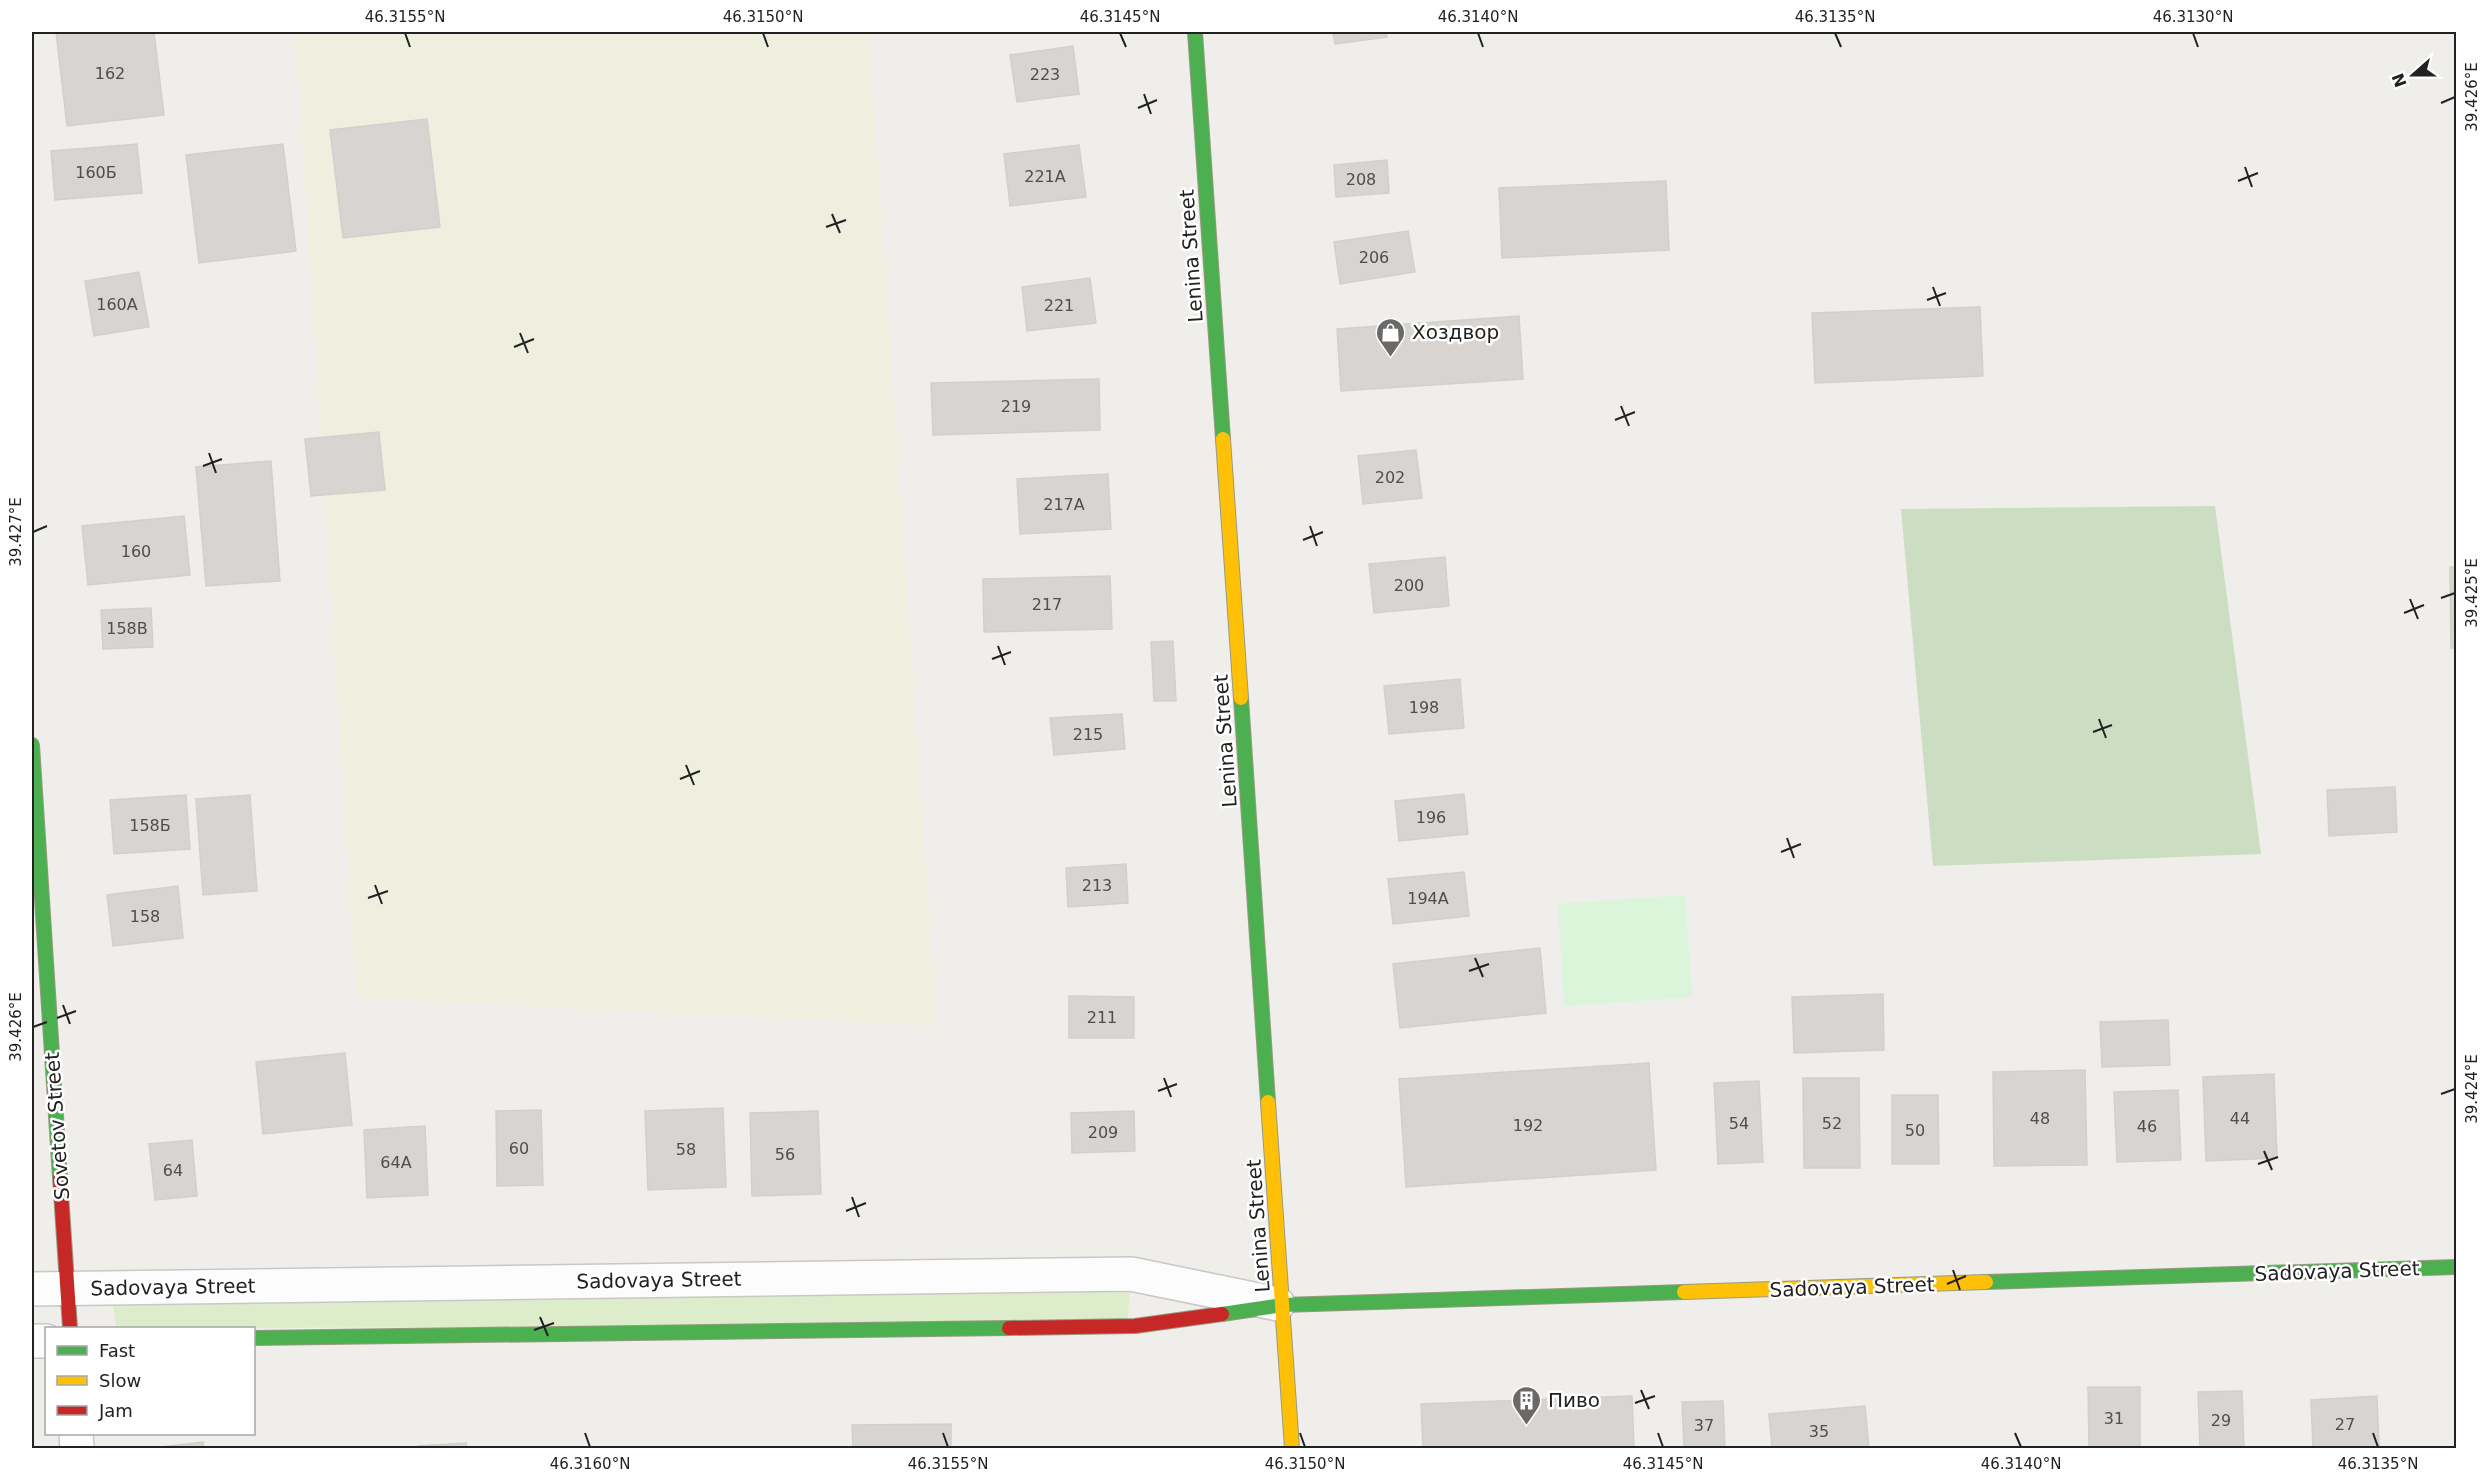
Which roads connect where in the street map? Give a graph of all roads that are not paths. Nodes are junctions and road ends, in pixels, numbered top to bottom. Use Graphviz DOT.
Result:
graph roads {
  1 [pos="1195,32"];
  2 [pos="32,745"];
  3 [pos="2457,1267"];
  4 [pos="32,1289"];
  5 [pos="68,1289"];
  6 [pos="1282,1305"];
  7 [pos="70,1327"];
  8 [pos="255,1338"];
  9 [pos="1292,1449"];
  1 -- 6 [label="street, Lenina Street"];
  2 -- 5 [label="street, Sovetov Street"];
  3 -- 6 [label="street, Sadovaya Street"];
  4 -- 5 [label="street, Sadovaya Street"];
  5 -- 6 [label="street, Sadovaya Street"];
  5 -- 7 [label="street, Sovetov Street"];
  6 -- 8 [label="street, Sadovaya Street"];
  6 -- 9 [label="street, Lenina Street"];
}
